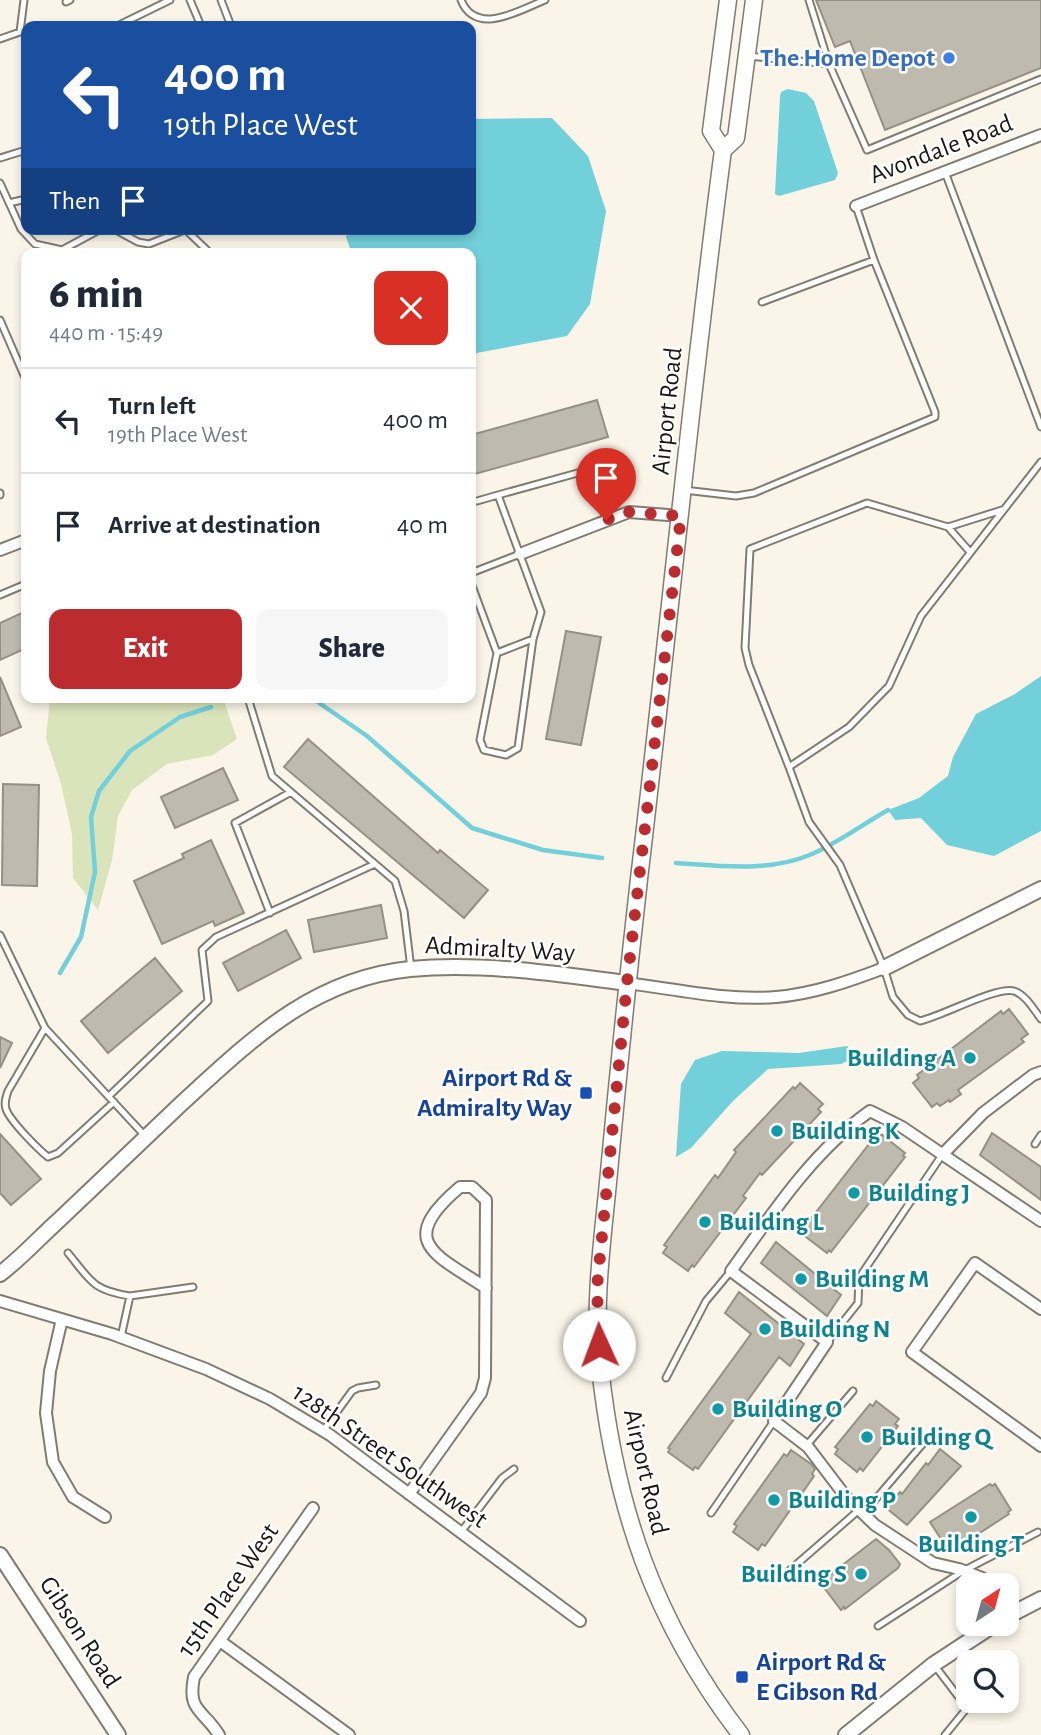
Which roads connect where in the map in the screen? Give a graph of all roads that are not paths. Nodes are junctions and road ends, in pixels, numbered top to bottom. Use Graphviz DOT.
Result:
graph roads {
  1 [pos="23,0"];
  2 [pos="170,0"];
  3 [pos="190,0"];
  4 [pos="221,0"];
  5 [pos="461,0"];
  6 [pos="545,0"];
  7 [pos="728,0"];
  8 [pos="754,0"];
  9 [pos="809,0"];
  10 [pos="21,21"];
  11 [pos="21,21"];
  12 [pos="127,21"];
  13 [pos="199,21"];
  14 [pos="229,21"];
  15 [pos="0,39"];
  16 [pos="747,55"];
  17 [pos="829,64"];
  18 [pos="1041,79"];
  19 [pos="1041,135"];
  20 [pos="723,150"];
  21 [pos="21,152"];
  22 [pos="0,158"];
  23 [pos="945,172"];
  24 [pos="0,183"];
  25 [pos="21,200"];
  26 [pos="9,204"];
  27 [pos="856,206"];
  28 [pos="21,229"];
  29 [pos="26,235"];
  30 [pos="92,235"];
  31 [pos="125,235"];
  32 [pos="171,235"];
  33 [pos="192,235"];
  34 [pos="50,248"];
  35 [pos="72,248"];
  36 [pos="205,248"];
  37 [pos="874,260"];
  38 [pos="762,302"];
  39 [pos="0,320"];
  40 [pos="21,368"];
  41 [pos="1041,426"];
  42 [pos="618,460"];
  43 [pos="1041,461"];
  44 [pos="592,469"];
  45 [pos="684,490"];
  46 [pos="498,495"];
  47 [pos="477,501"];
  48 [pos="1003,510"];
  49 [pos="681,516"];
  50 [pos="606,520"];
  51 [pos="948,527"];
  52 [pos="21,542"];
  53 [pos="0,550"];
  54 [pos="970,552"];
  55 [pos="520,554"];
  56 [pos="476,571"];
  57 [pos="21,586"];
  58 [pos="0,595"];
  59 [pos="476,596"];
  60 [pos="533,639"];
  61 [pos="497,653"];
  62 [pos="250,703"];
  63 [pos="789,767"];
  64 [pos="291,792"];
  65 [pos="375,864"];
  66 [pos="1041,889"];
  67 [pos="270,913"];
  68 [pos="0,935"];
  69 [pos="884,968"];
  70 [pos="411,969"];
  71 [pos="627,983"];
  72 [pos="1041,1019"];
  73 [pos="45,1028"];
  74 [pos="1041,1072"];
  75 [pos="109,1096"];
  76 [pos="114,1102"];
  77 [pos="1041,1135"];
  78 [pos="146,1137"];
  79 [pos="1035,1144"];
  80 [pos="942,1155"];
  81 [pos="1041,1221"];
  82 [pos="68,1253"];
  83 [pos="731,1270"];
  84 [pos="0,1273"];
  85 [pos="193,1287"];
  86 [pos="486,1288"];
  87 [pos="130,1296"];
  88 [pos="0,1301"];
  89 [pos="1041,1309"];
  90 [pos="62,1319"];
  91 [pos="121,1337"];
  92 [pos="827,1342"];
  93 [pos="666,1378"];
  94 [pos="376,1385"];
  95 [pos="853,1391"];
  96 [pos="774,1421"];
  97 [pos="323,1431"];
  98 [pos="926,1440"];
  99 [pos="806,1446"];
  100 [pos="1041,1446"];
  101 [pos="514,1469"];
  102 [pos="410,1494"];
  103 [pos="313,1508"];
  104 [pos="859,1510"];
  105 [pos="711,1513"];
  106 [pos="105,1517"];
  107 [pos="461,1532"];
  108 [pos="1038,1532"];
  109 [pos="0,1555"];
  110 [pos="790,1570"];
  111 [pos="962,1571"];
  112 [pos="968,1573"];
  113 [pos="1041,1599"];
  114 [pos="1019,1610"];
  115 [pos="580,1621"];
  116 [pos="878,1626"];
  117 [pos="977,1636"];
  118 [pos="220,1641"];
  119 [pos="934,1664"];
  120 [pos="118,1735"];
  121 [pos="219,1735"];
  122 [pos="349,1735"];
  123 [pos="741,1735"];
  124 [pos="846,1735"];
  125 [pos="945,1735"];
  1 -- 11 [label="lane"];
  2 -- 12 [label="lane"];
  3 -- 13 [label="lane"];
  4 -- 14 [label="lane"];
  5 -- 6 [label="lane"];
  7 -- 20 [label="main road, Airport Road"];
  8 -- 16 [label="main road, Airport Road"];
  9 -- 17 [label="lane"];
  10 -- 15 [label="lane"];
  16 -- 17 [label="lane"];
  16 -- 20 [label="main road, Airport Road"];
  17 -- 18 [label="lane"];
  19 -- 23 [label="street, Avondale Road"];
  20 -- 45 [label="main road, Airport Road"];
  21 -- 22 [label="lane"];
  23 -- 27 [label="street, Avondale Road"];
  23 -- 41 [label="lane"];
  24 -- 26 [label="lane"];
  25 -- 26 [label="lane"];
  26 -- 28 [label="lane"];
  27 -- 37 [label="lane"];
  29 -- 34 [label="lane"];
  30 -- 35 [label="lane"];
  31 -- 32 [label="lane"];
  33 -- 36 [label="lane"];
  37 -- 38 [label="lane"];
  37 -- 45 [label="lane"];
  39 -- 40 [label="lane"];
  42 -- 44 [label="lane"];
  43 -- 48 [label="lane"];
  44 -- 46 [label="lane"];
  44 -- 50 [label="lane"];
  45 -- 49 [label="main road, Airport Road"];
  46 -- 47 [label="lane"];
  46 -- 55 [label="lane"];
  48 -- 51 [label="lane"];
  48 -- 54 [label="lane"];
  49 -- 50 [label="street"];
  49 -- 71 [label="main road, Airport Road"];
  50 -- 55 [label="street"];
  51 -- 54 [label="lane"];
  51 -- 63 [label="lane"];
  52 -- 53 [label="street"];
  54 -- 63 [label="lane"];
  55 -- 56 [label="lane"];
  55 -- 60 [label="lane"];
  57 -- 58 [label="lane"];
  59 -- 61 [label="lane"];
  60 -- 61 [label="lane"];
  60 -- 61 [label="lane"];
  62 -- 64 [label="lane"];
  63 -- 69 [label="lane"];
  64 -- 65 [label="lane"];
  64 -- 67 [label="lane"];
  65 -- 67 [label="lane"];
  65 -- 70 [label="lane"];
  66 -- 69 [label="street, Admiralty Way"];
  67 -- 75 [label="lane"];
  68 -- 73 [label="lane"];
  69 -- 71 [label="street, Admiralty Way"];
  69 -- 72 [label="lane"];
  70 -- 71 [label="street, Admiralty Way"];
  70 -- 78 [label="street, Admiralty Way"];
  71 -- 123 [label="main road, Airport Road"];
  73 -- 75 [label="lane"];
  73 -- 76 [label="lane"];
  74 -- 80 [label="street"];
  75 -- 76 [label="lane"];
  76 -- 78 [label="lane"];
  77 -- 79 [label="lane"];
  78 -- 84 [label="street, Admiralty Way"];
  80 -- 81 [label="street"];
  80 -- 83 [label="street"];
  80 -- 92 [label="lane"];
  82 -- 87 [label="lane"];
  83 -- 92 [label="street"];
  83 -- 93 [label="lane"];
  85 -- 87 [label="lane"];
  86 -- 86 [label="street"];
  86 -- 102 [label="street"];
  87 -- 91 [label="lane"];
  88 -- 90 [label="street, 128th Street Southwest"];
  89 -- 100 [label="street"];
  90 -- 91 [label="street, 128th Street Southwest"];
  90 -- 106 [label="street"];
  91 -- 97 [label="street, 128th Street Southwest"];
  92 -- 96 [label="street"];
  94 -- 97 [label="lane"];
  95 -- 99 [label="lane"];
  96 -- 99 [label="street"];
  96 -- 105 [label="lane"];
  97 -- 102 [label="street, 128th Street Southwest"];
  98 -- 104 [label="lane"];
  99 -- 104 [label="street"];
  101 -- 107 [label="lane"];
  102 -- 107 [label="street, 128th Street Southwest"];
  103 -- 118 [label="street, 15th Place West"];
  104 -- 110 [label="lane"];
  104 -- 111 [label="street"];
  107 -- 115 [label="street, 128th Street Southwest"];
  108 -- 111 [label="lane"];
  109 -- 120 [label="street, Gibson Road"];
  111 -- 112 [label="street"];
  111 -- 116 [label="lane"];
  113 -- 114 [label="street"];
  117 -- 119 [label="street"];
  118 -- 121 [label="street, 15th Place West"];
  118 -- 122 [label="street"];
  119 -- 124 [label="street"];
  119 -- 125 [label="lane"];
}
